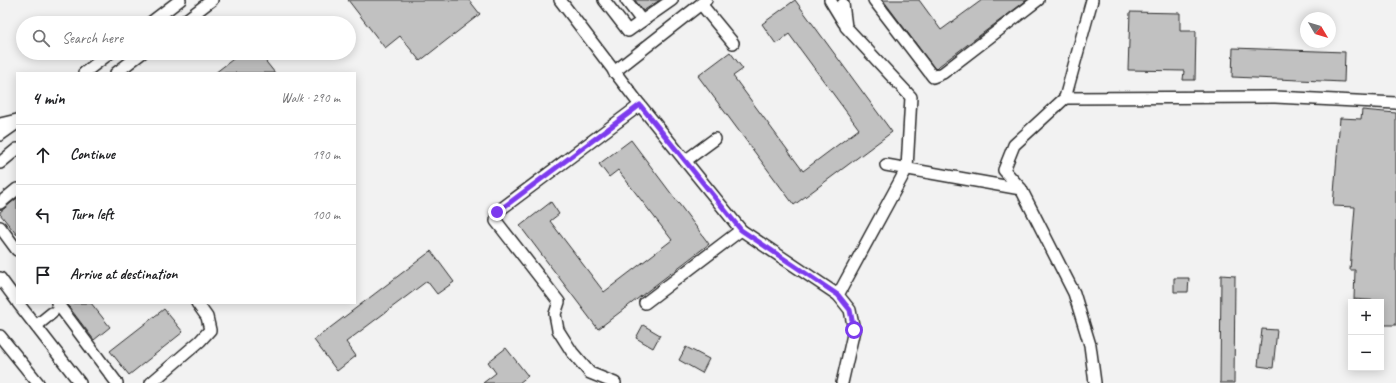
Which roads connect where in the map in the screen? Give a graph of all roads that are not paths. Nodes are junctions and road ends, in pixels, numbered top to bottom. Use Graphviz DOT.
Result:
graph roads {
  1 [pos="180,0"];
  2 [pos="212,0"];
  3 [pos="560,0"];
  4 [pos="604,0"];
  5 [pos="626,0"];
  6 [pos="672,0"];
  7 [pos="830,0"];
  8 [pos="874,0"];
  9 [pos="1038,0"];
  10 [pos="1092,0"];
  11 [pos="703,2"];
  12 [pos="843,4"];
  13 [pos="159,16"];
  14 [pos="191,16"];
  15 [pos="642,21"];
  16 [pos="846,27"];
  17 [pos="733,43"];
  18 [pos="101,60"];
  19 [pos="133,60"];
  20 [pos="85,72"];
  21 [pos="117,72"];
  22 [pos="614,72"];
  23 [pos="1065,98"];
  24 [pos="1396,103"];
  25 [pos="640,105"];
  26 [pos="16,120"];
  27 [pos="0,124"];
  28 [pos="16,124"];
  29 [pos="0,136"];
  30 [pos="715,139"];
  31 [pos="16,151"];
  32 [pos="685,161"];
  33 [pos="0,163"];
  34 [pos="886,165"];
  35 [pos="907,168"];
  36 [pos="1021,189"];
  37 [pos="16,190"];
  38 [pos="0,203"];
  39 [pos="0,227"];
  40 [pos="741,230"];
  41 [pos="16,249"];
  42 [pos="0,278"];
  43 [pos="838,295"];
  44 [pos="16,299"];
  45 [pos="645,303"];
  46 [pos="20,304"];
  47 [pos="198,304"];
  48 [pos="55,308"];
  49 [pos="36,326"];
  50 [pos="0,336"];
  51 [pos="590,373"];
  52 [pos="38,383"];
  53 [pos="80,383"];
  54 [pos="118,383"];
  55 [pos="151,383"];
  56 [pos="584,383"];
  57 [pos="615,383"];
  58 [pos="842,383"];
  59 [pos="1095,383"];
  1 -- 13 [label="street"];
  2 -- 14 [label="street"];
  3 -- 22 [label="street"];
  4 -- 15 [label="street"];
  5 -- 15 [label="street"];
  6 -- 15 [label="street"];
  7 -- 16 [label="street"];
  8 -- 9 [label="street"];
  10 -- 23 [label="street"];
  11 -- 17 [label="street"];
  11 -- 22 [label="street"];
  12 -- 16 [label="street"];
  16 -- 35 [label="street"];
  18 -- 20 [label="street"];
  19 -- 21 [label="street"];
  22 -- 25 [label="street"];
  23 -- 24 [label="street"];
  23 -- 36 [label="street"];
  25 -- 32 [label="street"];
  25 -- 51 [label="street"];
  26 -- 27 [label="street"];
  28 -- 29 [label="street"];
  30 -- 32 [label="street"];
  31 -- 33 [label="street"];
  32 -- 40 [label="street"];
  34 -- 35 [label="street"];
  35 -- 36 [label="street"];
  35 -- 43 [label="street"];
  36 -- 59 [label="street"];
  37 -- 38 [label="street"];
  39 -- 41 [label="street"];
  40 -- 43 [label="street"];
  40 -- 45 [label="street"];
  42 -- 44 [label="street"];
  43 -- 58 [label="street"];
  46 -- 49 [label="street"];
  47 -- 55 [label="street"];
  48 -- 49 [label="street"];
  48 -- 54 [label="street"];
  49 -- 53 [label="street"];
  50 -- 52 [label="street"];
  51 -- 56 [label="street"];
  51 -- 57 [label="street"];
}
